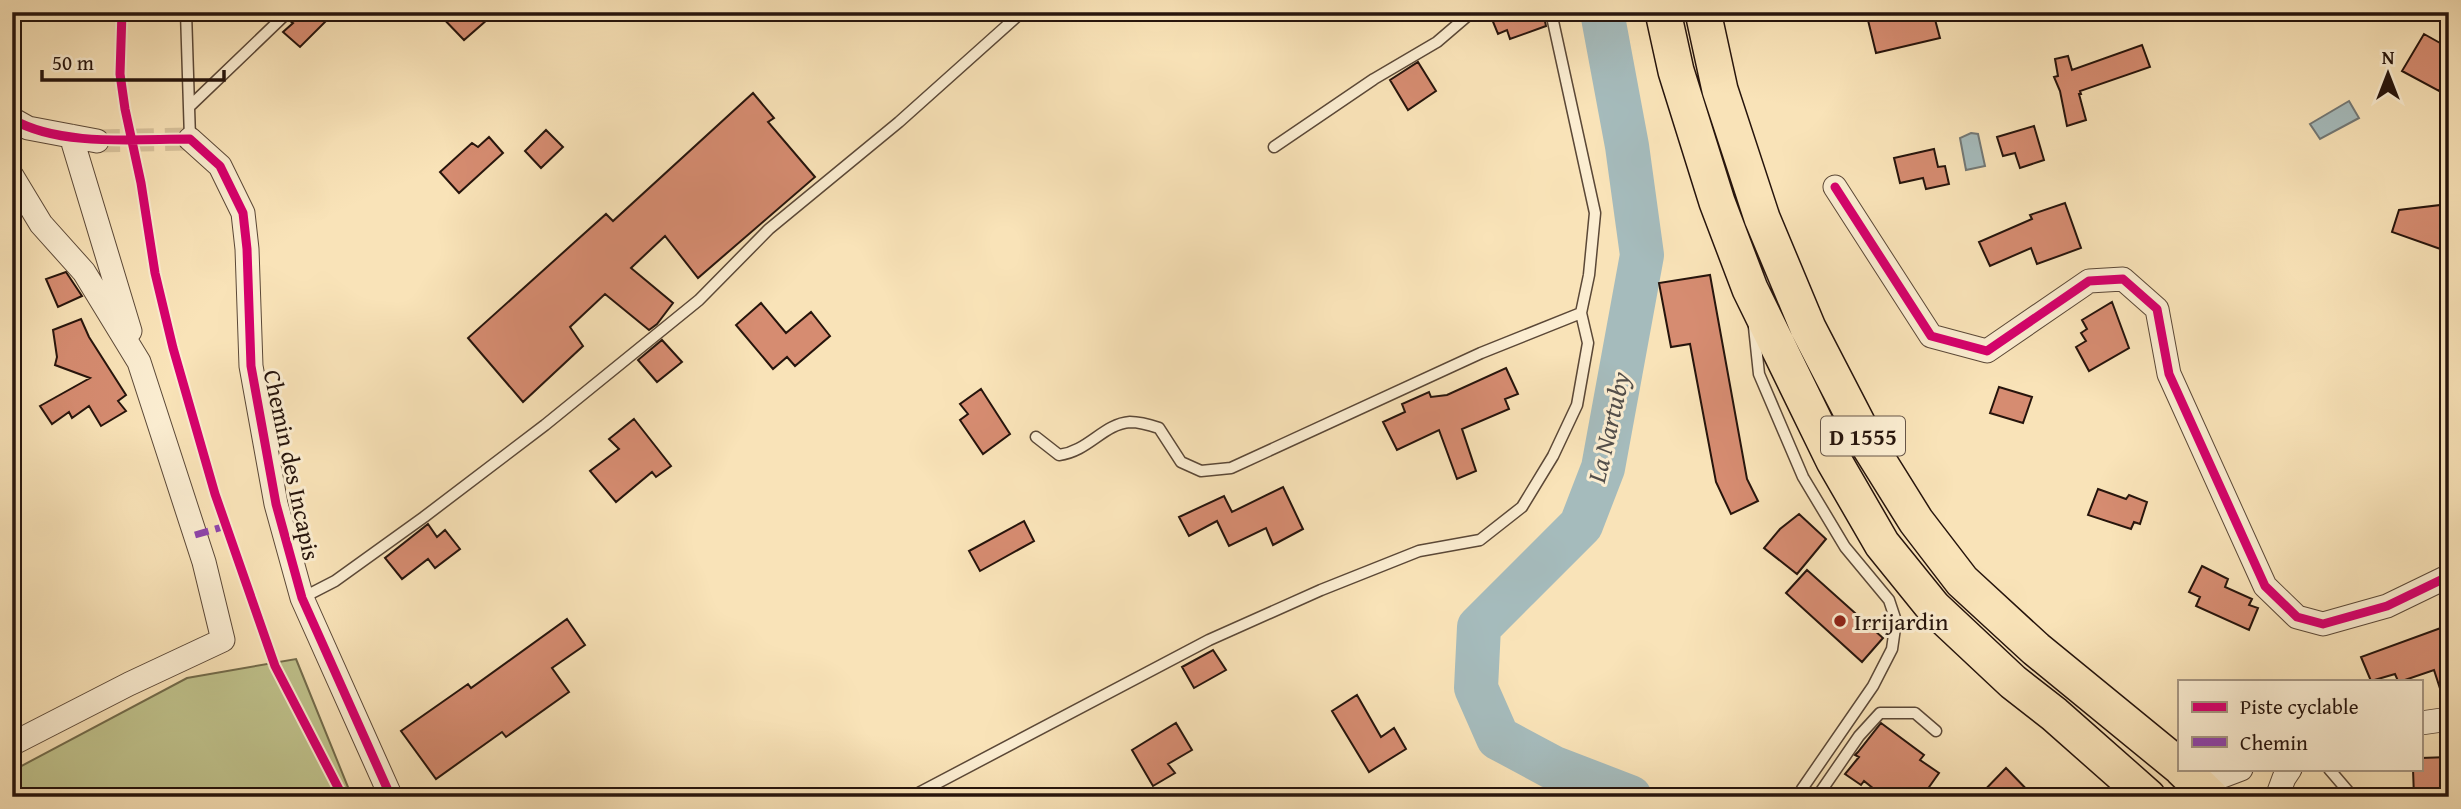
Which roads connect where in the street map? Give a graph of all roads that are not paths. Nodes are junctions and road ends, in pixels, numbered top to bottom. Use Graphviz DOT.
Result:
graph roads {
  1 [pos="186,12"];
  2 [pos="288,12"];
  3 [pos="1022,12"];
  4 [pos="1472,12"];
  5 [pos="1551,12"];
  6 [pos="1663,12"];
  7 [pos="1703,12"];
  8 [pos="189,107"];
  9 [pos="12,119"];
  10 [pos="71,136"];
  11 [pos="190,139"];
  12 [pos="97,141"];
  13 [pos="1274,147"];
  14 [pos="12,176"];
  15 [pos="1835,187"];
  16 [pos="1750,289"];
  17 [pos="1581,313"];
  18 [pos="139,362"];
  19 [pos="1036,437"];
  20 [pos="2449,576"];
  21 [pos="302,598"];
  22 [pos="2054,714"];
  23 [pos="2449,719"];
  24 [pos="2422,723"];
  25 [pos="1936,730"];
  26 [pos="12,744"];
  27 [pos="2178,766"];
  28 [pos="2238,770"];
  29 [pos="2289,770"];
  30 [pos="2330,770"];
  31 [pos="2192,778"];
  32 [pos="391,797"];
  33 [pos="911,797"];
  34 [pos="1805,797"];
  35 [pos="1817,797"];
  36 [pos="2129,797"];
  37 [pos="2148,797"];
  38 [pos="2277,797"];
  39 [pos="2353,797"];
  1 -- 8 [label="lane"];
  2 -- 8 [label="lane"];
  3 -- 21 [label="lane"];
  4 -- 13 [label="lane"];
  5 -- 17 [label="lane"];
  6 -- 16 [label="main road, D 1555"];
  7 -- 27 [label="main road, D 1555"];
  8 -- 11 [label="lane"];
  9 -- 10 [label="street"];
  10 -- 12 [label="street"];
  10 -- 18 [label="street"];
  11 -- 21 [label="street, Chemin des Incapis"];
  14 -- 18 [label="street"];
  15 -- 20 [label="street"];
  16 -- 22 [label="main road, D 1555"];
  16 -- 34 [label="lane"];
  17 -- 19 [label="lane"];
  17 -- 33 [label="lane"];
  18 -- 26 [label="street"];
  21 -- 32 [label="street, Chemin des Incapis"];
  22 -- 36 [label="lane"];
  22 -- 37 [label="main road, D 1555"];
  23 -- 24 [label="street"];
  25 -- 35 [label="lane"];
  28 -- 31 [label="street"];
  29 -- 38 [label="street"];
  30 -- 39 [label="lane"];
}
